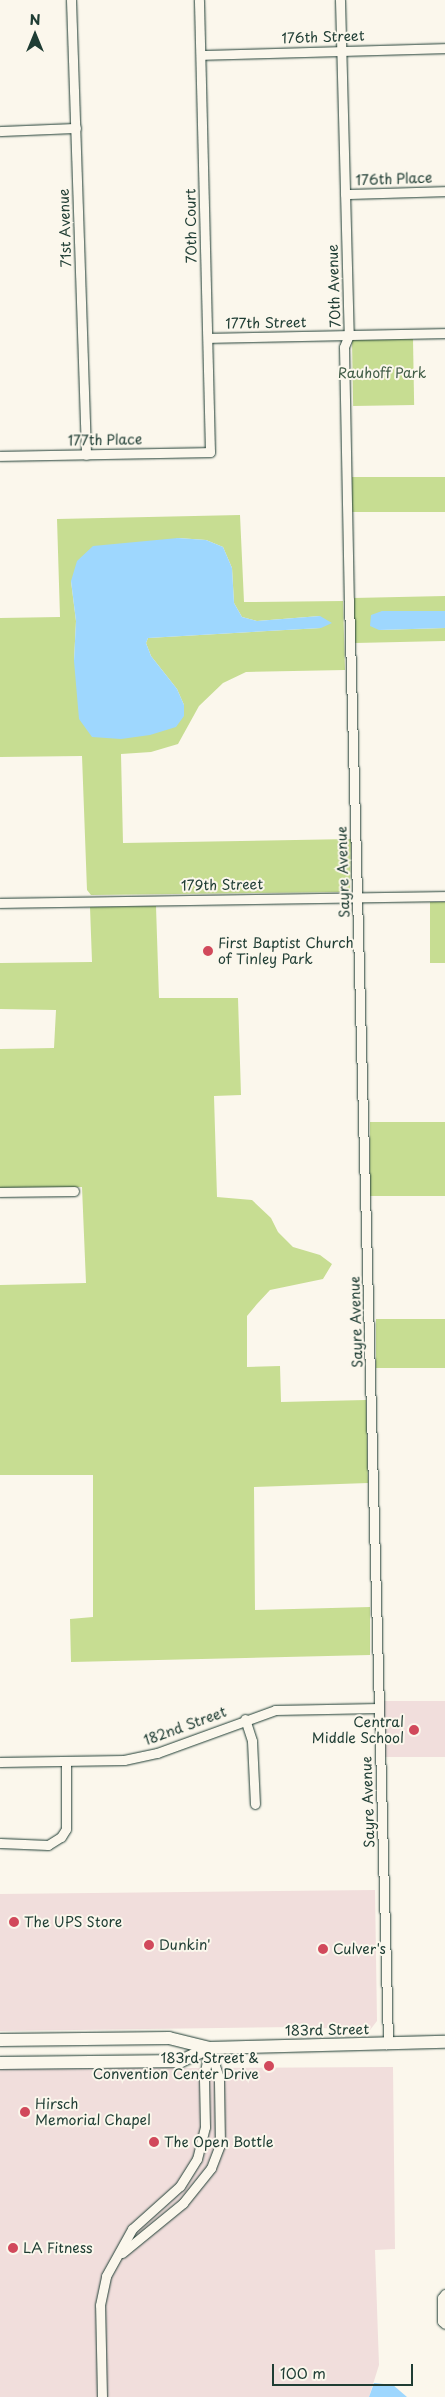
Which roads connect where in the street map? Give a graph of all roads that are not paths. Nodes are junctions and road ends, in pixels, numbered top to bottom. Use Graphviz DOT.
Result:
graph roads {
  1 [pos="71,0"];
  2 [pos="199,0"];
  3 [pos="340,0"];
  4 [pos="445,48"];
  5 [pos="340,50"];
  6 [pos="201,54"];
  7 [pos="76,128"];
  8 [pos="0,131"];
  9 [pos="445,191"];
  10 [pos="345,194"];
  11 [pos="445,333"];
  12 [pos="349,335"];
  13 [pos="208,338"];
  14 [pos="210,452"];
  15 [pos="86,454"];
  16 [pos="0,456"];
  17 [pos="349,600"];
  18 [pos="358,896"];
  19 [pos="445,896"];
  20 [pos="0,903"];
  21 [pos="74,1191"];
  22 [pos="0,1192"];
  23 [pos="379,1708"];
  24 [pos="245,1719"];
  25 [pos="0,1762"];
  26 [pos="66,1762"];
  27 [pos="255,1804"];
  28 [pos="0,1842"];
  29 [pos="0,2040"];
  30 [pos="445,2042"];
  31 [pos="388,2044"];
  32 [pos="209,2048"];
  33 [pos="0,2063"];
  34 [pos="120,2255"];
  35 [pos="445,2294"];
  36 [pos="445,2324"];
  37 [pos="102,2397"];
  1 -- 7 [label="street, 71st Avenue"];
  2 -- 6 [label="street, 70th Court"];
  3 -- 5 [label="street, 70th Avenue"];
  4 -- 5 [label="street, 176th Street"];
  5 -- 6 [label="street, 176th Street"];
  5 -- 10 [label="street, 70th Avenue"];
  6 -- 13 [label="street, 70th Court"];
  7 -- 8 [label="street"];
  7 -- 15 [label="street, 71st Avenue"];
  9 -- 10 [label="street, 176th Place"];
  10 -- 12 [label="street, 70th Avenue"];
  11 -- 12 [label="street, 177th Street"];
  12 -- 13 [label="street, 177th Street"];
  12 -- 17 [label="street, 70th Avenue"];
  13 -- 14 [label="street, 70th Court"];
  14 -- 15 [label="street, 177th Place"];
  15 -- 16 [label="street, 177th Place"];
  17 -- 18 [label="street, Sayre Avenue"];
  18 -- 19 [label="street, 179th Street"];
  18 -- 20 [label="street, 179th Street"];
  18 -- 23 [label="street, Sayre Avenue"];
  21 -- 22 [label="street"];
  23 -- 24 [label="street, 182nd Street"];
  23 -- 31 [label="street, Sayre Avenue"];
  24 -- 26 [label="street, 182nd Street"];
  24 -- 27 [label="street"];
  25 -- 26 [label="street, 182nd Street"];
  26 -- 28 [label="street"];
  29 -- 32 [label="street, 183rd Street"];
  30 -- 31 [label="street, 183rd Street"];
  31 -- 32 [label="street, 183rd Street"];
  32 -- 33 [label="street, 183rd Street"];
  32 -- 34 [label="street"];
  32 -- 34 [label="street"];
  34 -- 37 [label="street"];
  35 -- 36 [label="street"];
}
